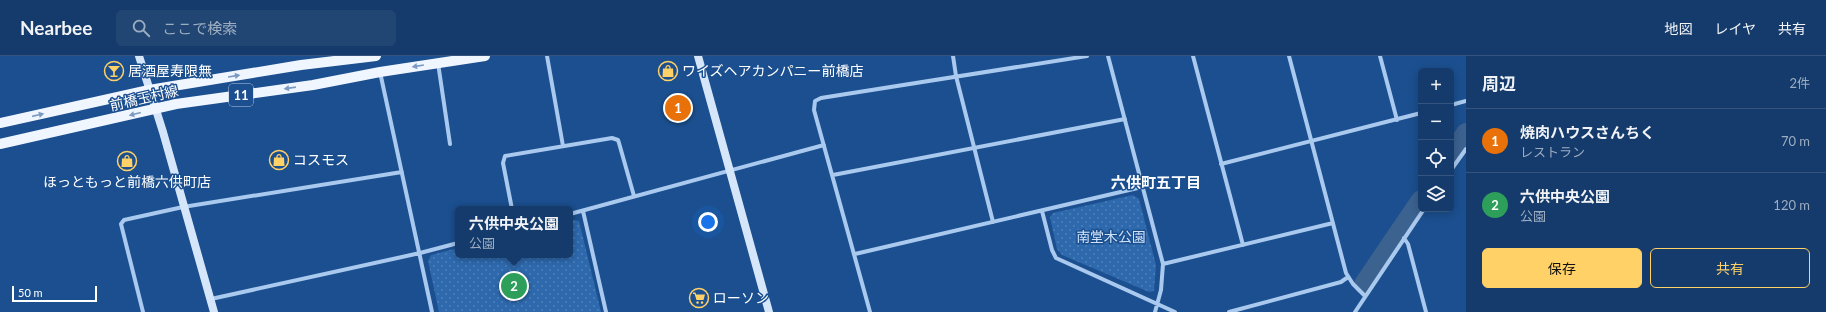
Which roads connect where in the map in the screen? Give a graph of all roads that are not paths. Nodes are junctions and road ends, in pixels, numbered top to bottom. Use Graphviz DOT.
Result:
graph roads {
  1 [pos="139,56"];
  2 [pos="376,56"];
  3 [pos="485,56"];
  4 [pos="547,56"];
  5 [pos="698,56"];
  6 [pos="952,56"];
  7 [pos="1087,56"];
  8 [pos="1108,56"];
  9 [pos="1192,56"];
  10 [pos="1289,56"];
  11 [pos="1380,56"];
  12 [pos="438,63"];
  13 [pos="380,72"];
  14 [pos="956,76"];
  15 [pos="149,90"];
  16 [pos="1466,101"];
  17 [pos="1454,104"];
  18 [pos="156,108"];
  19 [pos="1418,114"];
  20 [pos="1125,119"];
  21 [pos="1396,120"];
  22 [pos="0,123"];
  23 [pos="1311,142"];
  24 [pos="0,144"];
  25 [pos="450,144"];
  26 [pos="824,145"];
  27 [pos="563,146"];
  28 [pos="974,149"];
  29 [pos="1466,149"];
  30 [pos="1221,164"];
  31 [pos="1454,166"];
  32 [pos="730,170"];
  33 [pos="402,172"];
  34 [pos="833,175"];
  35 [pos="1142,187"];
  36 [pos="634,196"];
  37 [pos="511,206"];
  38 [pos="183,207"];
  39 [pos="1042,210"];
  40 [pos="583,211"];
  41 [pos="1422,212"];
  42 [pos="573,213"];
  43 [pos="993,222"];
  44 [pos="1333,223"];
  45 [pos="1404,238"];
  46 [pos="455,244"];
  47 [pos="1243,245"];
  48 [pos="420,253"];
  49 [pos="855,254"];
  50 [pos="1163,264"];
  51 [pos="1348,277"];
  52 [pos="1365,296"];
  53 [pos="211,299"];
  54 [pos="1157,304"];
  55 [pos="143,312"];
  56 [pos="214,312"];
  57 [pos="432,312"];
  58 [pos="606,312"];
  59 [pos="769,312"];
  60 [pos="870,312"];
  61 [pos="1155,312"];
  62 [pos="1175,312"];
  63 [pos="1229,312"];
  64 [pos="1354,312"];
  65 [pos="1426,312"];
  1 -- 15 [label="street"];
  15 -- 2 [label="main road, 前橋玉村線 / 11, one-way"];
  3 -- 12 [label="main road, 前橋玉村線 / 11"];
  4 -- 27 [label="street"];
  5 -- 32 [label="street"];
  6 -- 14 [label="street"];
  7 -- 14 [label="street"];
  8 -- 20 [label="street"];
  9 -- 30 [label="street"];
  10 -- 23 [label="street"];
  11 -- 21 [label="street"];
  12 -- 13 [label="main road, 前橋玉村線 / 11, one-way"];
  12 -- 25 [label="street"];
  13 -- 18 [label="main road, 前橋玉村線 / 11, one-way"];
  13 -- 33 [label="street"];
  14 -- 26 [label="street"];
  14 -- 28 [label="street"];
  15 -- 18 [label="street"];
  22 -- 15 [label="main road, 前橋玉村線 / 11, one-way"];
  16 -- 17 [label="street"];
  18 -- 24 [label="main road, 前橋玉村線 / 11, one-way"];
  18 -- 38 [label="street"];
  19 -- 21 [label="street"];
  20 -- 28 [label="street"];
  20 -- 35 [label="street"];
  21 -- 23 [label="street"];
  23 -- 30 [label="street"];
  23 -- 44 [label="street"];
  26 -- 32 [label="street"];
  26 -- 34 [label="street"];
  27 -- 36 [label="street"];
  27 -- 37 [label="street"];
  28 -- 34 [label="street"];
  28 -- 43 [label="street"];
  29 -- 31 [label="street"];
  30 -- 47 [label="street"];
  32 -- 36 [label="street"];
  32 -- 59 [label="street"];
  33 -- 38 [label="street"];
  33 -- 48 [label="street"];
  34 -- 49 [label="street"];
  35 -- 39 [label="street"];
  35 -- 50 [label="street"];
  36 -- 40 [label="street"];
  38 -- 53 [label="street"];
  38 -- 55 [label="street"];
  39 -- 43 [label="street"];
  39 -- 54 [label="street"];
  40 -- 42 [label="street"];
  40 -- 58 [label="street"];
  41 -- 45 [label="street"];
  43 -- 49 [label="street"];
  44 -- 47 [label="street"];
  44 -- 51 [label="street"];
  45 -- 52 [label="street"];
  45 -- 65 [label="street"];
  46 -- 48 [label="street"];
  47 -- 50 [label="street"];
  48 -- 53 [label="street"];
  48 -- 57 [label="street"];
  49 -- 60 [label="street"];
  50 -- 54 [label="street"];
  51 -- 52 [label="street"];
  51 -- 63 [label="street"];
  52 -- 64 [label="street"];
  53 -- 56 [label="street"];
  54 -- 61 [label="street"];
  54 -- 62 [label="street"];
}
